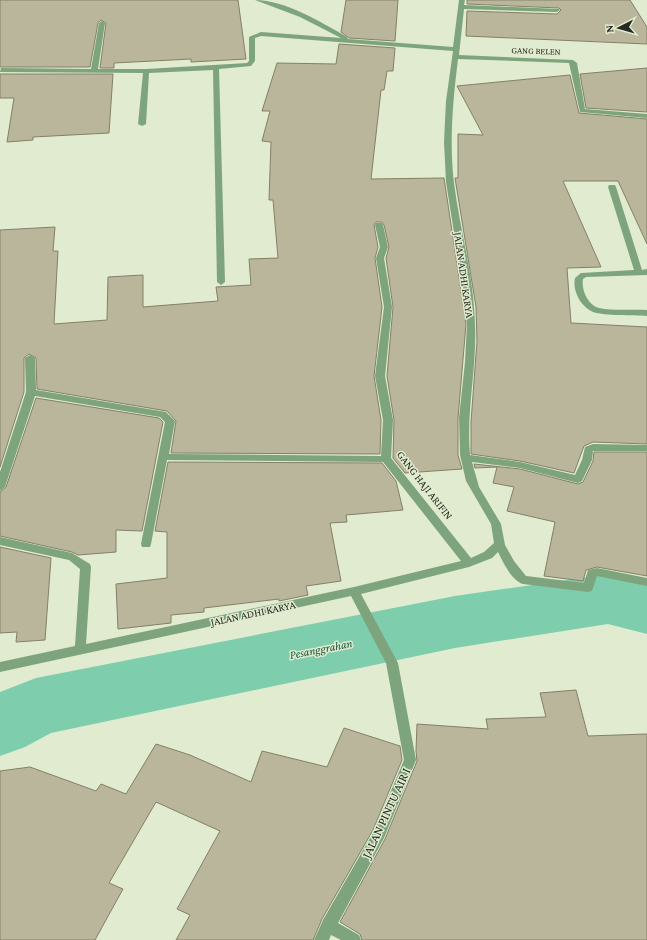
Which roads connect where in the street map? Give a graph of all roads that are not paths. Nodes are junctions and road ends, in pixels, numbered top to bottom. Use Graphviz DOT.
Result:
graph roads {
  1 [pos="258,0"];
  2 [pos="462,3"];
  3 [pos="556,10"];
  4 [pos="102,23"];
  5 [pos="348,40"];
  6 [pos="455,53"];
  7 [pos="216,67"];
  8 [pos="1,70"];
  9 [pos="94,70"];
  10 [pos="146,71"];
  11 [pos="647,116"];
  12 [pos="142,124"];
  13 [pos="612,187"];
  14 [pos="379,225"];
  15 [pos="643,272"];
  16 [pos="221,282"];
  17 [pos="647,313"];
  18 [pos="30,358"];
  19 [pos="31,392"];
  20 [pos="647,448"];
  21 [pos="162,457"];
  22 [pos="466,458"];
  23 [pos="386,459"];
  24 [pos="0,487"];
  25 [pos="0,541"];
  26 [pos="146,544"];
  27 [pos="500,544"];
  28 [pos="469,563"];
  29 [pos="647,582"];
  30 [pos="354,591"];
  31 [pos="80,651"];
  32 [pos="0,667"];
  33 [pos="328,925"];
  34 [pos="321,940"];
  35 [pos="354,940"];
  1 -- 5 [label="street"];
  2 -- 3 [label="street"];
  2 -- 6 [label="street, JALAN ADHI KARYA"];
  4 -- 9 [label="street"];
  5 -- 6 [label="street"];
  5 -- 7 [label="street"];
  6 -- 11 [label="street, GANG BELEN"];
  6 -- 22 [label="street, JALAN ADHI KARYA"];
  7 -- 10 [label="street"];
  7 -- 16 [label="street"];
  8 -- 9 [label="street"];
  9 -- 10 [label="street"];
  10 -- 12 [label="street"];
  13 -- 15 [label="street"];
  14 -- 23 [label="street, GANG HAJI ARIFIN"];
  15 -- 17 [label="street"];
  18 -- 19 [label="street"];
  19 -- 21 [label="street"];
  19 -- 24 [label="street"];
  20 -- 22 [label="street"];
  21 -- 23 [label="street"];
  21 -- 26 [label="street"];
  22 -- 27 [label="street, JALAN ADHI KARYA"];
  23 -- 28 [label="street, GANG HAJI ARIFIN"];
  25 -- 31 [label="street"];
  27 -- 28 [label="street, JALAN ADHI KARYA"];
  27 -- 29 [label="street, JALAN ADHI KARYA"];
  28 -- 30 [label="street, JALAN ADHI KARYA"];
  30 -- 31 [label="street, JALAN ADHI KARYA"];
  30 -- 33 [label="street, JALAN PINTU AIR I"];
  31 -- 32 [label="street, JALAN ADHI KARYA"];
  33 -- 34 [label="street, JALAN PINTU AIR I"];
  33 -- 35 [label="street"];
}
